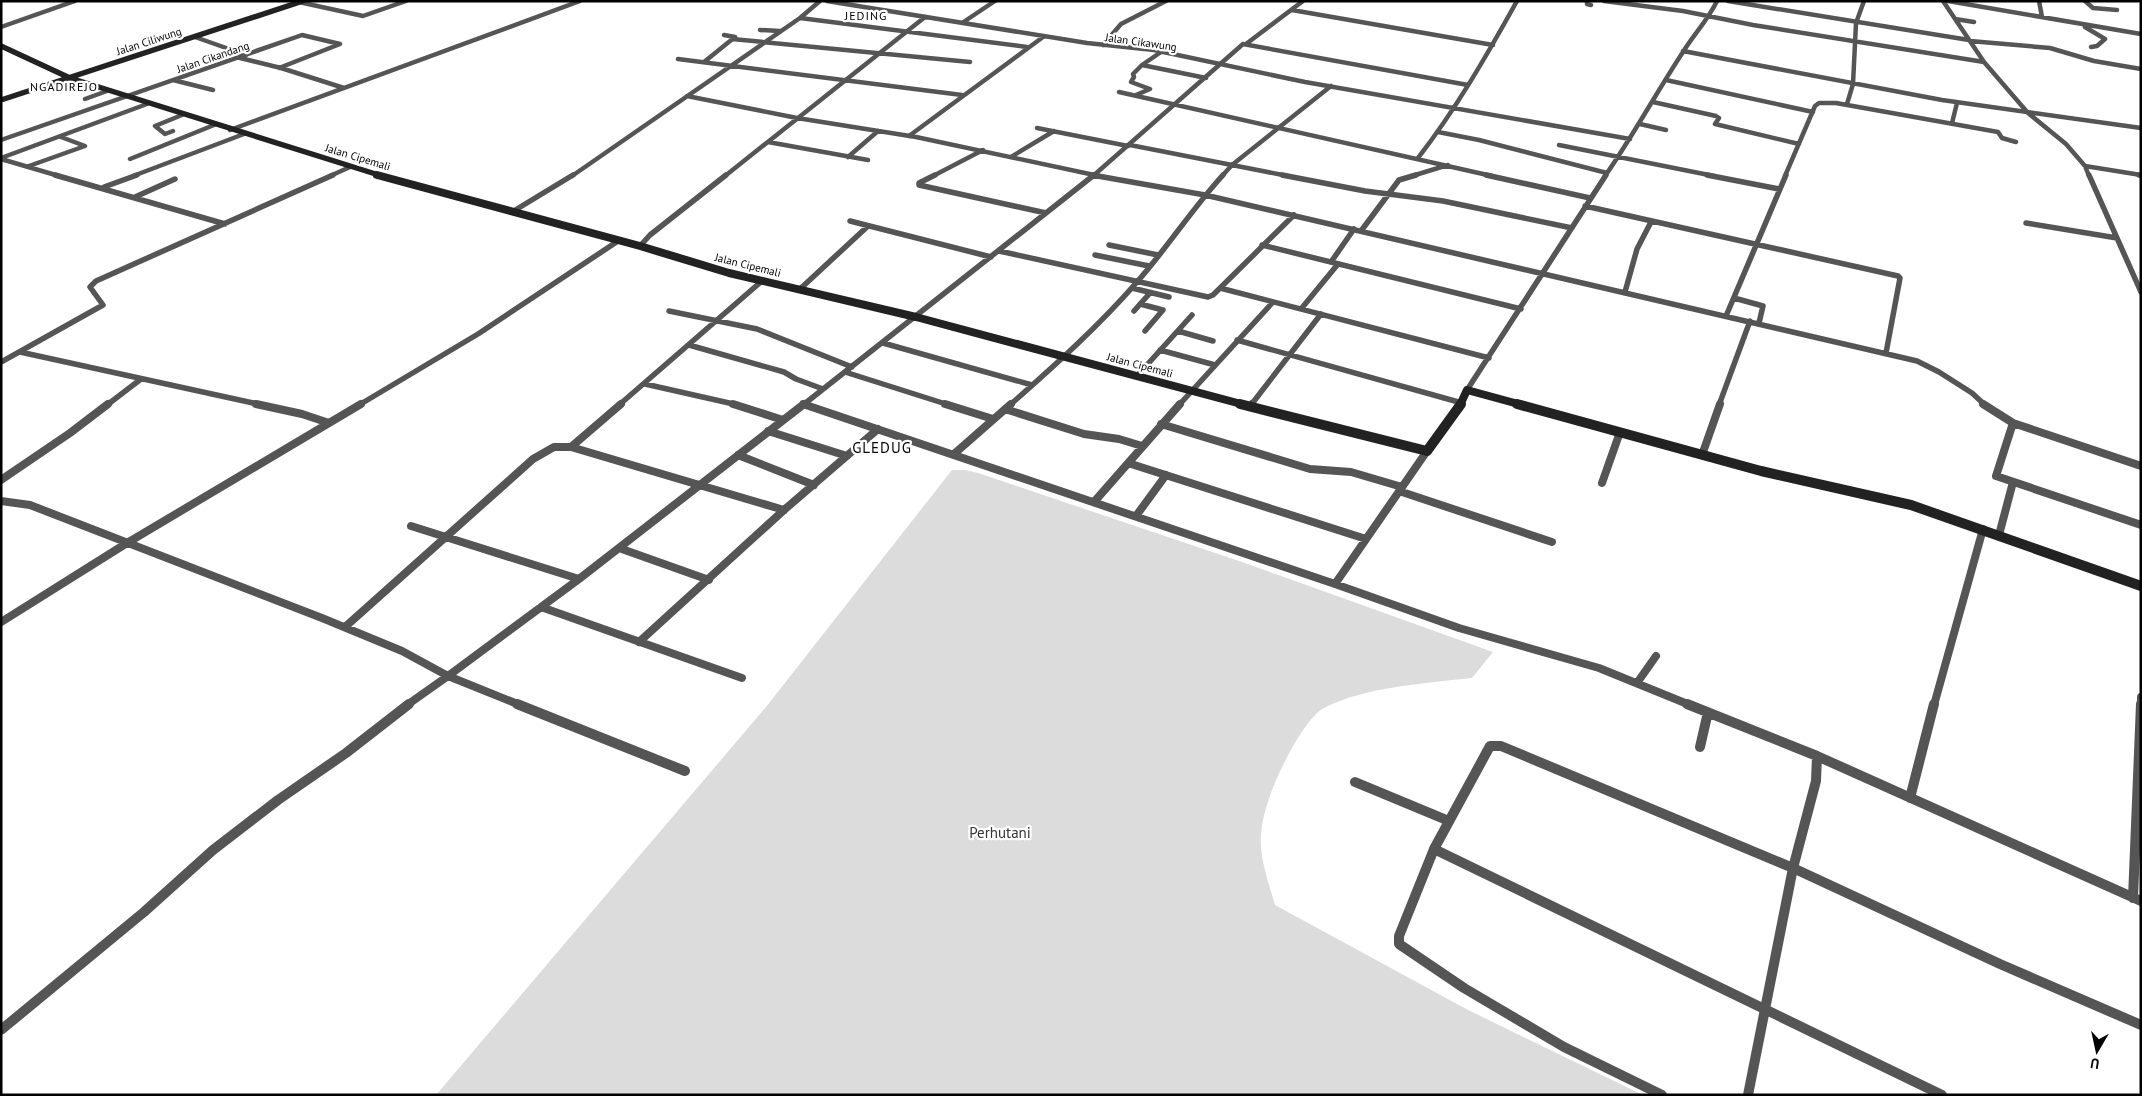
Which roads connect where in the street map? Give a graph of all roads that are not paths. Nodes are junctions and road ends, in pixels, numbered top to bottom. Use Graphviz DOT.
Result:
graph roads {
  1 [pos="75,1"];
  2 [pos="406,1"];
  3 [pos="580,1"];
  4 [pos="820,1"];
  5 [pos="826,1"];
  6 [pos="995,1"];
  7 [pos="1166,1"];
  8 [pos="1304,1"];
  9 [pos="1517,1"];
  10 [pos="1604,1"];
  11 [pos="1717,1"];
  12 [pos="1728,1"];
  13 [pos="1854,1"];
  14 [pos="1943,1"];
  15 [pos="1948,1"];
  16 [pos="1986,1"];
  17 [pos="2039,1"];
  18 [pos="2085,1"];
  19 [pos="301,2"];
  20 [pos="1864,2"];
  21 [pos="1642,4"];
  22 [pos="1985,8"];
  23 [pos="1292,10"];
  24 [pos="2117,10"];
  25 [pos="925,17"];
  26 [pos="1709,17"];
  27 [pos="800,18"];
  28 [pos="2042,18"];
  29 [pos="1955,19"];
  30 [pos="1974,22"];
  31 [pos="962,23"];
  32 [pos="1856,23"];
  33 [pos="2079,24"];
  34 [pos="1,27"];
  35 [pos="760,30"];
  36 [pos="780,31"];
  37 [pos="907,32"];
  38 [pos="2141,34"];
  39 [pos="724,35"];
  40 [pos="1043,36"];
  41 [pos="195,37"];
  42 [pos="732,39"];
  43 [pos="1970,40"];
  44 [pos="766,42"];
  45 [pos="1854,42"];
  46 [pos="1246,44"];
  47 [pos="1103,45"];
  48 [pos="1493,45"];
  49 [pos="1,46"];
  50 [pos="1027,47"];
  51 [pos="2091,47"];
  52 [pos="1683,51"];
  53 [pos="1162,52"];
  54 [pos="879,53"];
  55 [pos="246,55"];
  56 [pos="238,58"];
  57 [pos="678,59"];
  58 [pos="704,62"];
  59 [pos="970,62"];
  60 [pos="1984,62"];
  61 [pos="1219,64"];
  62 [pos="1142,65"];
  63 [pos="732,66"];
  64 [pos="279,68"];
  65 [pos="2141,69"];
  66 [pos="70,78"];
  67 [pos="1206,78"];
  68 [pos="173,80"];
  69 [pos="1666,80"];
  70 [pos="844,81"];
  71 [pos="1853,84"];
  72 [pos="1468,85"];
  73 [pos="1331,86"];
  74 [pos="344,88"];
  75 [pos="213,90"];
  76 [pos="107,91"];
  77 [pos="1119,92"];
  78 [pos="962,95"];
  79 [pos="1135,95"];
  80 [pos="123,96"];
  81 [pos="687,96"];
  82 [pos="85,99"];
  83 [pos="1,100"];
  84 [pos="1653,102"];
  85 [pos="1958,103"];
  86 [pos="146,104"];
  87 [pos="1847,104"];
  88 [pos="1176,105"];
  89 [pos="1453,108"];
  90 [pos="1813,112"];
  91 [pos="2028,113"];
  92 [pos="182,115"];
  93 [pos="797,118"];
  94 [pos="1952,123"];
  95 [pos="1640,124"];
  96 [pos="214,125"];
  97 [pos="1037,128"];
  98 [pos="1278,128"];
  99 [pos="2141,128"];
  100 [pos="230,130"];
  101 [pos="1666,130"];
  102 [pos="173,131"];
  103 [pos="878,131"];
  104 [pos="1054,131"];
  105 [pos="1438,132"];
  106 [pos="244,134"];
  107 [pos="909,136"];
  108 [pos="61,137"];
  109 [pos="1630,139"];
  110 [pos="1,140"];
  111 [pos="768,142"];
  112 [pos="2016,142"];
  113 [pos="1799,144"];
  114 [pos="1129,145"];
  115 [pos="1559,145"];
  116 [pos="983,150"];
  117 [pos="848,156"];
  118 [pos="1011,157"];
  119 [pos="1418,158"];
  120 [pos="1617,158"];
  121 [pos="1,159"];
  122 [pos="130,159"];
  123 [pos="868,160"];
  124 [pos="1232,164"];
  125 [pos="1448,165"];
  126 [pos="29,166"];
  127 [pos="2085,166"];
  128 [pos="350,167"];
  129 [pos="1607,173"];
  130 [pos="1094,175"];
  131 [pos="2141,175"];
  132 [pos="175,179"];
  133 [pos="104,187"];
  134 [pos="1779,189"];
  135 [pos="1389,192"];
  136 [pos="1205,195"];
  137 [pos="136,197"];
  138 [pos="1590,198"];
  139 [pos="1585,206"];
  140 [pos="512,212"];
  141 [pos="1046,213"];
  142 [pos="1294,215"];
  143 [pos="850,221"];
  144 [pos="1650,222"];
  145 [pos="2026,223"];
  146 [pos="225,224"];
  147 [pos="868,226"];
  148 [pos="1572,228"];
  149 [pos="1354,230"];
  150 [pos="1361,231"];
  151 [pos="650,235"];
  152 [pos="2117,238"];
  153 [pos="618,241"];
  154 [pos="628,243"];
  155 [pos="1262,245"];
  156 [pos="640,246"];
  157 [pos="1109,246"];
  158 [pos="1756,246"];
  159 [pos="998,251"];
  160 [pos="1095,255"];
  161 [pos="1158,255"];
  162 [pos="991,257"];
  163 [pos="1335,263"];
  164 [pos="1149,266"];
  165 [pos="1543,273"];
  166 [pos="763,280"];
  167 [pos="1138,282"];
  168 [pos="1132,288"];
  169 [pos="1220,288"];
  170 [pos="800,289"];
  171 [pos="1625,292"];
  172 [pos="2141,292"];
  173 [pos="1150,293"];
  174 [pos="1168,297"];
  175 [pos="1734,298"];
  176 [pos="1273,302"];
  177 [pos="1140,304"];
  178 [pos="1301,309"];
  179 [pos="1522,309"];
  180 [pos="669,311"];
  181 [pos="1134,312"];
  182 [pos="1321,314"];
  183 [pos="1192,315"];
  184 [pos="916,316"];
  185 [pos="1726,316"];
  186 [pos="717,320"];
  187 [pos="1750,321"];
  188 [pos="1758,323"];
  189 [pos="1145,331"];
  190 [pos="1178,331"];
  191 [pos="1213,340"];
  192 [pos="1237,340"];
  193 [pos="883,342"];
  194 [pos="689,345"];
  195 [pos="1160,350"];
  196 [pos="20,352"];
  197 [pos="1886,353"];
  198 [pos="1290,355"];
  199 [pos="1065,358"];
  200 [pos="1489,358"];
  201 [pos="1,362"];
  202 [pos="1215,365"];
  203 [pos="852,367"];
  204 [pos="846,372"];
  205 [pos="1138,376"];
  206 [pos="141,379"];
  207 [pos="645,384"];
  208 [pos="1032,385"];
  209 [pos="823,389"];
  210 [pos="1192,390"];
  211 [pos="1467,390"];
  212 [pos="1462,403"];
  213 [pos="803,404"];
  214 [pos="1250,406"];
  215 [pos="1005,409"];
  216 [pos="993,419"];
  217 [pos="783,420"];
  218 [pos="2013,423"];
  219 [pos="329,424"];
  220 [pos="1161,424"];
  221 [pos="878,429"];
  222 [pos="768,431"];
  223 [pos="1620,432"];
  224 [pos="1142,446"];
  225 [pos="572,447"];
  226 [pos="1427,451"];
  227 [pos="954,454"];
  228 [pos="738,455"];
  229 [pos="1702,455"];
  230 [pos="847,456"];
  231 [pos="1128,463"];
  232 [pos="2141,466"];
  233 [pos="1,472"];
  234 [pos="10,475"];
  235 [pos="1166,475"];
  236 [pos="1,480"];
  237 [pos="2013,482"];
  238 [pos="1602,483"];
  239 [pos="814,485"];
  240 [pos="699,486"];
  241 [pos="1400,489"];
  242 [pos="1,501"];
  243 [pos="1094,502"];
  244 [pos="784,510"];
  245 [pos="1136,516"];
  246 [pos="2141,525"];
  247 [pos="411,526"];
  248 [pos="1983,529"];
  249 [pos="1999,535"];
  250 [pos="445,537"];
  251 [pos="1366,539"];
  252 [pos="1552,542"];
  253 [pos="126,543"];
  254 [pos="619,548"];
  255 [pos="579,579"];
  256 [pos="709,580"];
  257 [pos="1335,584"];
  258 [pos="2141,586"];
  259 [pos="541,607"];
  260 [pos="1,622"];
  261 [pos="345,627"];
  262 [pos="639,642"];
  263 [pos="1656,656"];
  264 [pos="448,676"];
  265 [pos="742,678"];
  266 [pos="1637,682"];
  267 [pos="2141,697"];
  268 [pos="2140,711"];
  269 [pos="1708,712"];
  270 [pos="1700,746"];
  271 [pos="1817,756"];
  272 [pos="685,771"];
  273 [pos="1356,782"];
  274 [pos="1910,798"];
  275 [pos="1449,821"];
  276 [pos="1434,849"];
  277 [pos="1793,868"];
  278 [pos="2137,900"];
  279 [pos="1765,1009"];
  280 [pos="2141,1025"];
  281 [pos="1,1030"];
  282 [pos="1662,1095"];
  283 [pos="1748,1095"];
  284 [pos="1942,1095"];
  1 -- 34 [label="street"];
  2 -- 19 [label="street"];
  3 -- 74 [label="street"];
  4 -- 27 [label="street"];
  5 -- 25 [label="street, Jalan Cikawung"];
  6 -- 31 [label="street"];
  7 -- 47 [label="street"];
  8 -- 23 [label="street"];
  9 -- 48 [label="street"];
  10 -- 21 [label="street"];
  11 -- 26 [label="street"];
  12 -- 32 [label="street"];
  13 -- 20 [label="street"];
  14 -- 29 [label="street"];
  15 -- 22 [label="street"];
  16 -- 22 [label="street"];
  17 -- 28 [label="street"];
  18 -- 24 [label="street"];
  19 -- 41 [label="main road, Jalan Ciliwung"];
  20 -- 32 [label="street"];
  21 -- 26 [label="street"];
  22 -- 28 [label="street"];
  23 -- 46 [label="street"];
  23 -- 48 [label="street"];
  25 -- 31 [label="street, Jalan Cikawung"];
  25 -- 37 [label="street"];
  26 -- 45 [label="street"];
  26 -- 52 [label="street"];
  27 -- 36 [label="street"];
  27 -- 37 [label="street"];
  28 -- 33 [label="street"];
  29 -- 30 [label="street"];
  29 -- 43 [label="street"];
  31 -- 40 [label="street, Jalan Cikawung"];
  32 -- 43 [label="street"];
  32 -- 45 [label="street"];
  33 -- 38 [label="street"];
  33 -- 51 [label="street"];
  35 -- 36 [label="street"];
  36 -- 44 [label="street"];
  37 -- 50 [label="street"];
  37 -- 54 [label="street"];
  39 -- 42 [label="street"];
  40 -- 47 [label="street, Jalan Cikawung"];
  40 -- 50 [label="street"];
  41 -- 55 [label="street"];
  41 -- 66 [label="main road, Jalan Ciliwung"];
  42 -- 44 [label="street"];
  42 -- 58 [label="street"];
  43 -- 60 [label="street"];
  43 -- 65 [label="street"];
  44 -- 54 [label="street"];
  44 -- 63 [label="street"];
  45 -- 60 [label="street"];
  45 -- 71 [label="street"];
  46 -- 61 [label="street"];
  46 -- 72 [label="street"];
  47 -- 53 [label="street, Jalan Cikawung"];
  48 -- 72 [label="street"];
  49 -- 66 [label="main road, Jalan Cipemali"];
  50 -- 78 [label="street"];
  52 -- 69 [label="street"];
  52 -- 71 [label="street"];
  53 -- 61 [label="street, Jalan Cikawung"];
  53 -- 62 [label="street"];
  54 -- 59 [label="street"];
  54 -- 70 [label="street"];
  55 -- 56 [label="street, Jalan Cikandang"];
  55 -- 64 [label="street, Jalan Cikandang"];
  56 -- 64 [label="street"];
  56 -- 68 [label="street, Jalan Cikandang"];
  57 -- 58 [label="street"];
  58 -- 63 [label="street"];
  60 -- 91 [label="street"];
  61 -- 67 [label="street"];
  61 -- 73 [label="street, Jalan Cikawung"];
  62 -- 67 [label="street"];
  62 -- 79 [label="street"];
  63 -- 70 [label="street"];
  63 -- 81 [label="street"];
  64 -- 74 [label="street"];
  66 -- 76 [label="main road, Jalan Cipemali"];
  66 -- 83 [label="main road, Jalan Ciliwung"];
  67 -- 88 [label="street"];
  68 -- 75 [label="street"];
  68 -- 80 [label="street, Jalan Cikandang"];
  69 -- 84 [label="street"];
  69 -- 90 [label="street"];
  70 -- 78 [label="street"];
  70 -- 93 [label="street"];
  71 -- 85 [label="street"];
  71 -- 87 [label="street"];
  72 -- 89 [label="street"];
  73 -- 89 [label="street, Jalan Cikawung"];
  73 -- 98 [label="street"];
  74 -- 100 [label="street"];
  76 -- 80 [label="main road, Jalan Cipemali"];
  76 -- 82 [label="street"];
  77 -- 79 [label="street"];
  78 -- 107 [label="street"];
  79 -- 88 [label="street"];
  80 -- 86 [label="main road, Jalan Cipemali"];
  80 -- 110 [label="street, Jalan Cikandang"];
  81 -- 93 [label="street"];
  81 -- 140 [label="street"];
  84 -- 95 [label="street"];
  84 -- 113 [label="street"];
  85 -- 91 [label="street"];
  85 -- 94 [label="street"];
  86 -- 92 [label="main road, Jalan Cipemali"];
  86 -- 108 [label="street"];
  87 -- 90 [label="street"];
  87 -- 94 [label="street"];
  88 -- 98 [label="street"];
  88 -- 114 [label="street"];
  89 -- 105 [label="street"];
  89 -- 109 [label="street, Jalan Cikawung"];
  90 -- 113 [label="street"];
  91 -- 99 [label="street"];
  91 -- 127 [label="street"];
  92 -- 96 [label="main road, Jalan Cipemali"];
  92 -- 102 [label="street"];
  93 -- 103 [label="street"];
  93 -- 111 [label="street"];
  94 -- 112 [label="street"];
  95 -- 101 [label="street"];
  95 -- 109 [label="street"];
  96 -- 100 [label="main road, Jalan Cipemali"];
  96 -- 122 [label="street"];
  97 -- 104 [label="street"];
  98 -- 119 [label="street"];
  98 -- 124 [label="street"];
  100 -- 106 [label="main road, Jalan Cipemali"];
  103 -- 107 [label="street"];
  103 -- 117 [label="street"];
  104 -- 114 [label="street"];
  104 -- 118 [label="street"];
  105 -- 119 [label="street"];
  105 -- 129 [label="street"];
  106 -- 128 [label="main road, Jalan Cipemali"];
  106 -- 133 [label="street"];
  107 -- 116 [label="street"];
  108 -- 121 [label="street"];
  108 -- 126 [label="street"];
  109 -- 120 [label="street"];
  111 -- 117 [label="street"];
  111 -- 151 [label="street"];
  113 -- 134 [label="street"];
  114 -- 124 [label="street"];
  114 -- 130 [label="street"];
  115 -- 120 [label="street"];
  116 -- 118 [label="street"];
  116 -- 141 [label="street"];
  117 -- 123 [label="street"];
  118 -- 130 [label="street"];
  119 -- 125 [label="street"];
  120 -- 129 [label="street"];
  120 -- 134 [label="street"];
  121 -- 126 [label="street"];
  124 -- 135 [label="street"];
  124 -- 136 [label="street"];
  125 -- 135 [label="street"];
  125 -- 138 [label="street"];
  126 -- 133 [label="street"];
  127 -- 131 [label="street"];
  127 -- 152 [label="street"];
  128 -- 140 [label="main road, Jalan Cipemali"];
  128 -- 146 [label="street"];
  129 -- 138 [label="street"];
  130 -- 136 [label="street"];
  130 -- 141 [label="street"];
  132 -- 137 [label="street"];
  133 -- 137 [label="street"];
  134 -- 158 [label="street"];
  135 -- 148 [label="street"];
  135 -- 150 [label="street"];
  136 -- 142 [label="street"];
  136 -- 161 [label="street"];
  137 -- 146 [label="street"];
  138 -- 139 [label="street"];
  139 -- 144 [label="street"];
  139 -- 148 [label="street"];
  140 -- 153 [label="main road, Jalan Cipemali"];
  141 -- 159 [label="street"];
  142 -- 149 [label="street"];
  142 -- 155 [label="street"];
  143 -- 147 [label="street"];
  144 -- 158 [label="street"];
  144 -- 171 [label="street"];
  145 -- 152 [label="street"];
  146 -- 196 [label="street"];
  147 -- 162 [label="street"];
  147 -- 170 [label="street"];
  148 -- 165 [label="street"];
  149 -- 150 [label="street"];
  149 -- 163 [label="street"];
  150 -- 165 [label="street"];
  151 -- 154 [label="street"];
  151 -- 156 [label="street"];
  152 -- 172 [label="street"];
  153 -- 154 [label="main road, Jalan Cipemali"];
  153 -- 219 [label="street"];
  154 -- 156 [label="main road, Jalan Cipemali"];
  155 -- 163 [label="street"];
  155 -- 169 [label="street"];
  156 -- 166 [label="main road, Jalan Cipemali"];
  157 -- 161 [label="street"];
  158 -- 175 [label="street"];
  158 -- 197 [label="street"];
  159 -- 162 [label="street"];
  159 -- 167 [label="street"];
  160 -- 164 [label="street"];
  161 -- 164 [label="street"];
  162 -- 184 [label="street"];
  163 -- 178 [label="street"];
  163 -- 179 [label="street"];
  164 -- 167 [label="street"];
  165 -- 171 [label="street"];
  165 -- 179 [label="street"];
  166 -- 170 [label="main road, Jalan Cipemali"];
  166 -- 186 [label="street"];
  167 -- 168 [label="street"];
  167 -- 169 [label="street"];
  168 -- 173 [label="street"];
  168 -- 199 [label="street"];
  169 -- 176 [label="street"];
  170 -- 184 [label="main road, Jalan Cipemali"];
  171 -- 185 [label="street"];
  173 -- 174 [label="street"];
  173 -- 177 [label="street"];
  175 -- 185 [label="street"];
  175 -- 188 [label="street"];
  176 -- 178 [label="street"];
  176 -- 192 [label="street"];
  177 -- 181 [label="street"];
  177 -- 189 [label="street"];
  178 -- 182 [label="street"];
  179 -- 200 [label="street"];
  180 -- 186 [label="street"];
  182 -- 198 [label="street"];
  182 -- 200 [label="street"];
  183 -- 190 [label="street"];
  184 -- 193 [label="street"];
  184 -- 199 [label="main road, Jalan Cipemali"];
  185 -- 187 [label="street"];
  186 -- 194 [label="street"];
  186 -- 203 [label="street"];
  187 -- 188 [label="street"];
  187 -- 229 [label="street"];
  188 -- 197 [label="street"];
  190 -- 191 [label="street"];
  190 -- 195 [label="street"];
  192 -- 198 [label="street"];
  192 -- 202 [label="street"];
  193 -- 203 [label="street"];
  193 -- 208 [label="street"];
  194 -- 207 [label="street"];
  194 -- 209 [label="street"];
  195 -- 202 [label="street"];
  195 -- 205 [label="street"];
  196 -- 201 [label="street"];
  196 -- 206 [label="street"];
  197 -- 218 [label="street"];
  198 -- 212 [label="street"];
  198 -- 214 [label="street"];
  199 -- 205 [label="main road, Jalan Cipemali"];
  199 -- 208 [label="street"];
  200 -- 211 [label="street"];
  202 -- 210 [label="street"];
  203 -- 204 [label="street"];
  204 -- 209 [label="street"];
  204 -- 216 [label="street"];
  205 -- 210 [label="main road, Jalan Cipemali"];
  206 -- 219 [label="street"];
  206 -- 234 [label="street"];
  207 -- 217 [label="street"];
  207 -- 225 [label="street"];
  208 -- 215 [label="street"];
  209 -- 213 [label="street"];
  210 -- 214 [label="main road, Jalan Cipemali"];
  210 -- 220 [label="street"];
  211 -- 212 [label="main road"];
  211 -- 223 [label="main road"];
  212 -- 226 [label="main road"];
  213 -- 217 [label="street"];
  213 -- 221 [label="street"];
  214 -- 226 [label="main road, Jalan Cipemali"];
  215 -- 216 [label="street"];
  215 -- 224 [label="street"];
  216 -- 227 [label="street"];
  217 -- 222 [label="street"];
  218 -- 232 [label="street"];
  218 -- 237 [label="street"];
  219 -- 253 [label="street"];
  220 -- 224 [label="street"];
  220 -- 241 [label="street"];
  221 -- 227 [label="street"];
  221 -- 230 [label="street"];
  222 -- 228 [label="street"];
  222 -- 230 [label="street"];
  223 -- 229 [label="main road"];
  223 -- 238 [label="street"];
  224 -- 231 [label="street"];
  225 -- 240 [label="street"];
  225 -- 250 [label="street"];
  226 -- 241 [label="street"];
  227 -- 243 [label="street"];
  228 -- 239 [label="street"];
  228 -- 240 [label="street"];
  229 -- 248 [label="main road"];
  230 -- 239 [label="street"];
  231 -- 235 [label="street"];
  231 -- 243 [label="street"];
  233 -- 234 [label="street"];
  234 -- 236 [label="street"];
  235 -- 245 [label="street"];
  235 -- 251 [label="street"];
  237 -- 246 [label="street"];
  237 -- 249 [label="street"];
  239 -- 244 [label="street"];
  240 -- 244 [label="street"];
  240 -- 254 [label="street"];
  241 -- 251 [label="street"];
  241 -- 252 [label="street"];
  242 -- 253 [label="street"];
  243 -- 245 [label="street"];
  244 -- 256 [label="street"];
  245 -- 257 [label="street"];
  247 -- 250 [label="street"];
  248 -- 249 [label="main road"];
  248 -- 274 [label="street"];
  249 -- 258 [label="main road"];
  250 -- 255 [label="street"];
  250 -- 261 [label="street"];
  251 -- 257 [label="street"];
  253 -- 260 [label="street"];
  253 -- 261 [label="street"];
  254 -- 255 [label="street"];
  254 -- 256 [label="street"];
  255 -- 259 [label="street"];
  256 -- 262 [label="street"];
  257 -- 266 [label="street"];
  259 -- 262 [label="street"];
  259 -- 264 [label="street"];
  261 -- 264 [label="street"];
  262 -- 265 [label="street"];
  263 -- 266 [label="street"];
  264 -- 272 [label="street"];
  264 -- 281 [label="street"];
  266 -- 269 [label="street"];
  267 -- 268 [label="street"];
  268 -- 278 [label="street"];
  269 -- 270 [label="street"];
  269 -- 271 [label="street"];
  271 -- 274 [label="street"];
  271 -- 277 [label="street"];
  273 -- 275 [label="street"];
  274 -- 278 [label="street"];
  275 -- 276 [label="street"];
  275 -- 277 [label="street"];
  276 -- 279 [label="street"];
  276 -- 282 [label="street"];
  277 -- 279 [label="street"];
  277 -- 280 [label="street"];
  279 -- 283 [label="street"];
  279 -- 284 [label="street"];
}
